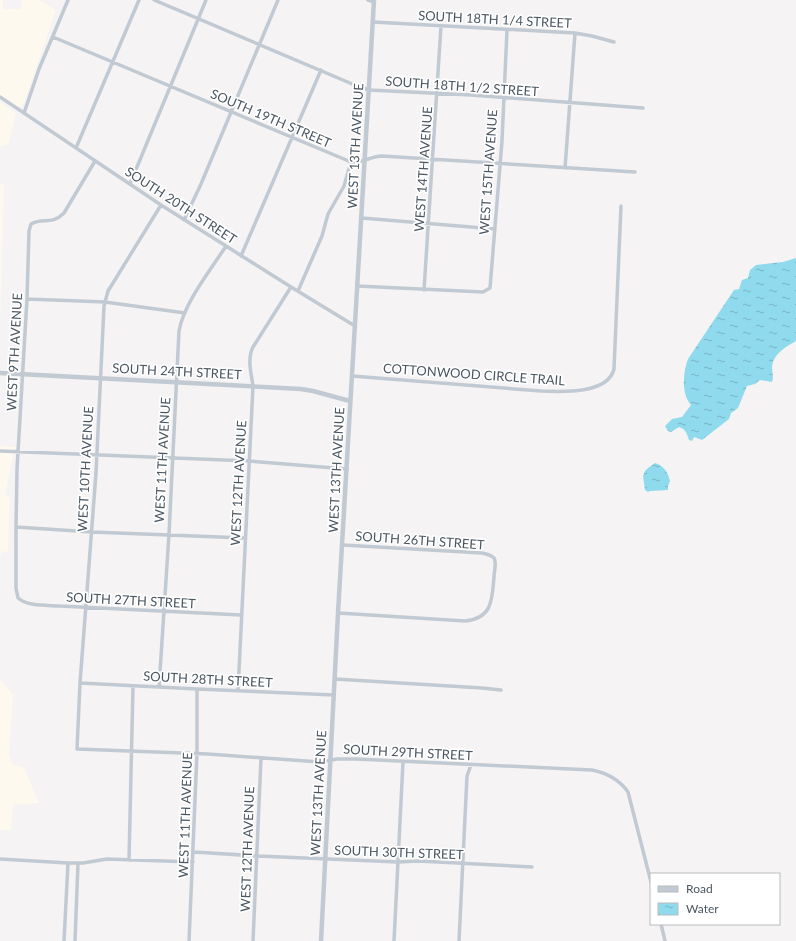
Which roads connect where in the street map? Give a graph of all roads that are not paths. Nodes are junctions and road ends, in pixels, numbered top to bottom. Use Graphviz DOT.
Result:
graph roads {
  1 [pos="68,0"];
  2 [pos="139,0"];
  3 [pos="154,0"];
  4 [pos="206,0"];
  5 [pos="278,0"];
  6 [pos="368,0"];
  7 [pos="374,1"];
  8 [pos="199,19"];
  9 [pos="373,22"];
  10 [pos="441,26"];
  11 [pos="507,30"];
  12 [pos="575,33"];
  13 [pos="53,37"];
  14 [pos="614,42"];
  15 [pos="259,45"];
  16 [pos="113,62"];
  17 [pos="321,70"];
  18 [pos="171,87"];
  19 [pos="369,90"];
  20 [pos="437,94"];
  21 [pos="0,97"];
  22 [pos="504,98"];
  23 [pos="570,103"];
  24 [pos="643,108"];
  25 [pos="24,112"];
  26 [pos="231,113"];
  27 [pos="292,138"];
  28 [pos="76,148"];
  29 [pos="366,160"];
  30 [pos="434,160"];
  31 [pos="95,161"];
  32 [pos="351,162"];
  33 [pos="500,164"];
  34 [pos="564,168"];
  35 [pos="635,172"];
  36 [pos="130,184"];
  37 [pos="161,205"];
  38 [pos="621,206"];
  39 [pos="362,218"];
  40 [pos="184,220"];
  41 [pos="429,224"];
  42 [pos="495,229"];
  43 [pos="226,246"];
  44 [pos="241,256"];
  45 [pos="357,286"];
  46 [pos="291,287"];
  47 [pos="424,290"];
  48 [pos="298,291"];
  49 [pos="27,299"];
  50 [pos="105,302"];
  51 [pos="185,313"];
  52 [pos="355,326"];
  53 [pos="0,373"];
  54 [pos="23,374"];
  55 [pos="352,376"];
  56 [pos="100,378"];
  57 [pos="176,383"];
  58 [pos="253,386"];
  59 [pos="350,401"];
  60 [pos="0,451"];
  61 [pos="19,452"];
  62 [pos="97,456"];
  63 [pos="173,458"];
  64 [pos="249,461"];
  65 [pos="347,469"];
  66 [pos="16,527"];
  67 [pos="92,532"];
  68 [pos="168,534"];
  69 [pos="245,538"];
  70 [pos="343,545"];
  71 [pos="21,601"];
  72 [pos="86,608"];
  73 [pos="164,611"];
  74 [pos="338,614"];
  75 [pos="241,615"];
  76 [pos="335,678"];
  77 [pos="80,683"];
  78 [pos="133,686"];
  79 [pos="159,687"];
  80 [pos="198,690"];
  81 [pos="501,690"];
  82 [pos="238,691"];
  83 [pos="334,695"];
  84 [pos="77,749"];
  85 [pos="132,751"];
  86 [pos="197,753"];
  87 [pos="261,758"];
  88 [pos="331,760"];
  89 [pos="403,762"];
  90 [pos="471,765"];
  91 [pos="194,852"];
  92 [pos="258,856"];
  93 [pos="0,859"];
  94 [pos="326,859"];
  95 [pos="129,860"];
  96 [pos="68,862"];
  97 [pos="78,862"];
  98 [pos="193,862"];
  99 [pos="398,862"];
  100 [pos="463,864"];
  101 [pos="532,867"];
  102 [pos="650,878"];
  103 [pos="661,925"];
  104 [pos="64,941"];
  105 [pos="75,941"];
  106 [pos="189,941"];
  107 [pos="254,941"];
  108 [pos="322,941"];
  109 [pos="394,941"];
  110 [pos="459,941"];
  111 [pos="665,941"];
  1 -- 13 [label="street"];
  2 -- 16 [label="street"];
  3 -- 8 [label="street, SOUTH 18TH 1/2 STREET"];
  4 -- 8 [label="street"];
  5 -- 15 [label="street"];
  6 -- 7 [label="street"];
  7 -- 9 [label="street, WEST 13TH AVENUE"];
  8 -- 15 [label="street, SOUTH 18TH 1/2 STREET"];
  8 -- 18 [label="street"];
  9 -- 10 [label="street, SOUTH 18TH 1/4 STREET"];
  9 -- 19 [label="street, WEST 13TH AVENUE"];
  10 -- 11 [label="street, SOUTH 18TH 1/4 STREET"];
  10 -- 20 [label="street, WEST 14TH AVENUE"];
  11 -- 12 [label="street, SOUTH 18TH 1/4 STREET"];
  11 -- 22 [label="street, WEST 15TH AVENUE"];
  12 -- 14 [label="street, SOUTH 18TH 1/4 STREET"];
  12 -- 23 [label="street"];
  13 -- 16 [label="street, SOUTH 19TH STREET"];
  13 -- 25 [label="street"];
  15 -- 17 [label="street, SOUTH 18TH 1/2 STREET"];
  15 -- 26 [label="street"];
  16 -- 18 [label="street, SOUTH 19TH STREET"];
  16 -- 28 [label="street"];
  17 -- 19 [label="street, SOUTH 18TH 1/2 STREET"];
  17 -- 27 [label="street"];
  18 -- 26 [label="street, SOUTH 19TH STREET"];
  18 -- 36 [label="street"];
  19 -- 20 [label="street, SOUTH 18TH 1/2 STREET"];
  19 -- 29 [label="street, WEST 13TH AVENUE"];
  20 -- 22 [label="street, SOUTH 18TH 1/2 STREET"];
  20 -- 30 [label="street, WEST 14TH AVENUE"];
  21 -- 25 [label="street, SOUTH 20TH STREET"];
  22 -- 23 [label="street, SOUTH 18TH 1/2 STREET"];
  22 -- 33 [label="street, WEST 15TH AVENUE"];
  23 -- 24 [label="street, SOUTH 18TH 1/2 STREET"];
  23 -- 34 [label="street"];
  25 -- 28 [label="street, SOUTH 20TH STREET"];
  26 -- 27 [label="street, SOUTH 19TH STREET"];
  26 -- 40 [label="street"];
  27 -- 32 [label="street, SOUTH 19TH STREET"];
  27 -- 44 [label="street"];
  28 -- 31 [label="street, SOUTH 20TH STREET"];
  29 -- 30 [label="street, SOUTH 19TH STREET"];
  29 -- 32 [label="street, SOUTH 19TH STREET"];
  29 -- 39 [label="street, WEST 13TH AVENUE"];
  30 -- 33 [label="street, SOUTH 19TH STREET"];
  30 -- 41 [label="street, WEST 14TH AVENUE"];
  31 -- 36 [label="street, SOUTH 20TH STREET"];
  31 -- 49 [label="street, WEST 9TH AVENUE"];
  32 -- 48 [label="street"];
  33 -- 34 [label="street, SOUTH 19TH STREET"];
  33 -- 42 [label="street, WEST 15TH AVENUE"];
  34 -- 35 [label="street, SOUTH 19TH STREET"];
  36 -- 37 [label="street, SOUTH 20TH STREET"];
  37 -- 40 [label="street, SOUTH 20TH STREET"];
  37 -- 50 [label="street, WEST 10TH AVENUE"];
  38 -- 55 [label="street, COTTONWOOD CIRCLE TRAIL"];
  39 -- 41 [label="street"];
  39 -- 45 [label="street, WEST 13TH AVENUE"];
  40 -- 43 [label="street, SOUTH 20TH STREET"];
  41 -- 42 [label="street"];
  41 -- 47 [label="street, WEST 14TH AVENUE"];
  42 -- 47 [label="street, WEST 15TH AVENUE"];
  43 -- 44 [label="street, SOUTH 20TH STREET"];
  43 -- 51 [label="street, WEST 11TH AVENUE"];
  44 -- 46 [label="street, SOUTH 20TH STREET"];
  45 -- 47 [label="street"];
  45 -- 52 [label="street, WEST 13TH AVENUE"];
  46 -- 48 [label="street, SOUTH 20TH STREET"];
  46 -- 58 [label="street, WEST 12TH AVENUE"];
  48 -- 52 [label="street, SOUTH 20TH STREET"];
  49 -- 50 [label="street"];
  49 -- 54 [label="street, WEST 9TH AVENUE"];
  50 -- 51 [label="street"];
  50 -- 56 [label="street, WEST 10TH AVENUE"];
  51 -- 57 [label="street, WEST 11TH AVENUE"];
  52 -- 55 [label="street, WEST 13TH AVENUE"];
  53 -- 54 [label="street, SOUTH 24TH STREET"];
  54 -- 56 [label="street, SOUTH 24TH STREET"];
  54 -- 61 [label="street, WEST 9TH AVENUE"];
  55 -- 59 [label="street, WEST 13TH AVENUE"];
  56 -- 57 [label="street, SOUTH 24TH STREET"];
  56 -- 62 [label="street, WEST 10TH AVENUE"];
  57 -- 58 [label="street, SOUTH 24TH STREET"];
  57 -- 63 [label="street, WEST 11TH AVENUE"];
  58 -- 59 [label="street, SOUTH 24TH STREET"];
  58 -- 64 [label="street, WEST 12TH AVENUE"];
  59 -- 65 [label="street, WEST 13TH AVENUE"];
  60 -- 61 [label="street"];
  61 -- 62 [label="street"];
  61 -- 66 [label="street, WEST 9TH AVENUE"];
  62 -- 63 [label="street"];
  62 -- 67 [label="street, WEST 10TH AVENUE"];
  63 -- 64 [label="street"];
  63 -- 68 [label="street, WEST 11TH AVENUE"];
  64 -- 65 [label="street"];
  64 -- 69 [label="street, WEST 12TH AVENUE"];
  65 -- 70 [label="street, WEST 13TH AVENUE"];
  66 -- 67 [label="street"];
  66 -- 71 [label="street, WEST 9TH AVENUE"];
  67 -- 68 [label="street"];
  67 -- 72 [label="street, WEST 10TH AVENUE"];
  68 -- 69 [label="street"];
  68 -- 73 [label="street, WEST 11TH AVENUE"];
  69 -- 75 [label="street, WEST 12TH AVENUE"];
  70 -- 74 [label="street, WEST 13TH AVENUE"];
  70 -- 74 [label="street, SOUTH 26TH STREET"];
  71 -- 72 [label="street, SOUTH 27TH STREET"];
  72 -- 73 [label="street, SOUTH 27TH STREET"];
  72 -- 77 [label="street, WEST 10TH AVENUE"];
  73 -- 75 [label="street, SOUTH 27TH STREET"];
  73 -- 79 [label="street, WEST 11TH AVENUE"];
  74 -- 76 [label="street, WEST 13TH AVENUE"];
  75 -- 82 [label="street, WEST 12TH AVENUE"];
  76 -- 81 [label="street"];
  76 -- 83 [label="street, WEST 13TH AVENUE"];
  77 -- 78 [label="street, SOUTH 28TH STREET"];
  77 -- 84 [label="street, WEST 10TH AVENUE"];
  78 -- 79 [label="street, SOUTH 28TH STREET"];
  78 -- 85 [label="street"];
  79 -- 80 [label="street, SOUTH 28TH STREET"];
  80 -- 82 [label="street, SOUTH 28TH STREET"];
  80 -- 86 [label="street, WEST 11TH AVENUE"];
  82 -- 83 [label="street, SOUTH 28TH STREET"];
  83 -- 88 [label="street, WEST 13TH AVENUE"];
  84 -- 85 [label="street, SOUTH 29TH STREET"];
  85 -- 86 [label="street, SOUTH 29TH STREET"];
  85 -- 95 [label="street"];
  86 -- 87 [label="street, SOUTH 29TH STREET"];
  86 -- 91 [label="street, WEST 11TH AVENUE"];
  87 -- 88 [label="street, SOUTH 29TH STREET"];
  87 -- 92 [label="street, WEST 12TH AVENUE"];
  88 -- 89 [label="street, SOUTH 29TH STREET"];
  88 -- 94 [label="street, WEST 13TH AVENUE"];
  89 -- 90 [label="street, SOUTH 29TH STREET"];
  89 -- 99 [label="street"];
  90 -- 100 [label="street"];
  90 -- 102 [label="street, SOUTH 29TH STREET"];
  91 -- 92 [label="street, SOUTH 30TH STREET"];
  91 -- 98 [label="street, WEST 11TH AVENUE"];
  92 -- 94 [label="street, SOUTH 30TH STREET"];
  92 -- 107 [label="street, WEST 12TH AVENUE"];
  93 -- 96 [label="street"];
  94 -- 99 [label="street, SOUTH 30TH STREET"];
  94 -- 108 [label="street, WEST 13TH AVENUE"];
  95 -- 97 [label="street"];
  95 -- 98 [label="street"];
  96 -- 97 [label="street"];
  96 -- 104 [label="street"];
  97 -- 105 [label="street"];
  98 -- 106 [label="street, WEST 11TH AVENUE"];
  99 -- 100 [label="street, SOUTH 30TH STREET"];
  99 -- 109 [label="street"];
  100 -- 101 [label="street, SOUTH 30TH STREET"];
  100 -- 110 [label="street"];
  103 -- 111 [label="street"];
}
